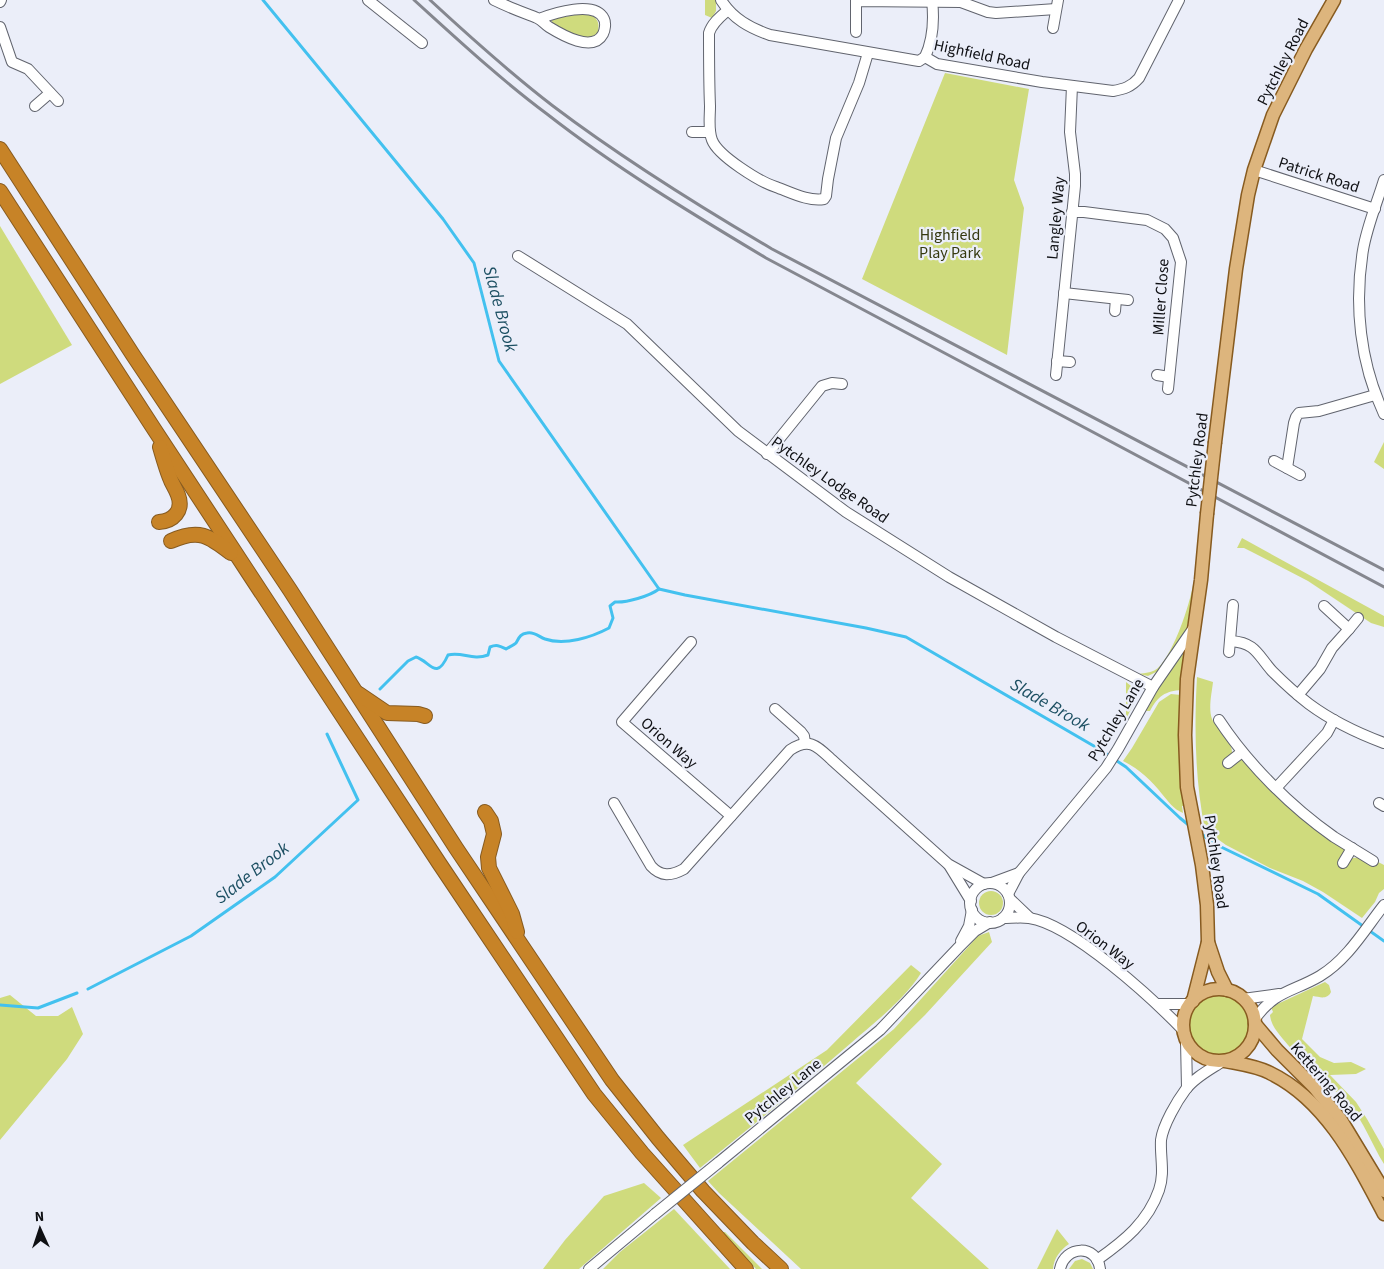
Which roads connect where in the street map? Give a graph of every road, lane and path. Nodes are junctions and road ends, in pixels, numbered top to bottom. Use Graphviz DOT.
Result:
graph roads {
  1 [pos="368,0"];
  2 [pos="494,0"];
  3 [pos="722,0"];
  4 [pos="856,0"];
  5 [pos="1179,0"];
  6 [pos="1334,0"];
  7 [pos="932,1"];
  8 [pos="1057,5"];
  9 [pos="728,10"];
  10 [pos="540,19"];
  11 [pos="0,27"];
  12 [pos="1053,28"];
  13 [pos="856,32"];
  14 [pos="422,43"];
  15 [pos="868,53"];
  16 [pos="925,57"];
  17 [pos="1072,86"];
  18 [pos="50,93"];
  19 [pos="58,101"];
  20 [pos="35,106"];
  21 [pos="692,132"];
  22 [pos="710,132"];
  23 [pos="0,149"];
  24 [pos="1254,170"];
  25 [pos="1384,180"];
  26 [pos="0,191"];
  27 [pos="1375,209"];
  28 [pos="1072,212"];
  29 [pos="518,256"];
  30 [pos="1064,293"];
  31 [pos="1116,299"];
  32 [pos="1128,300"];
  33 [pos="1115,311"];
  34 [pos="1057,361"];
  35 [pos="1070,362"];
  36 [pos="1157,375"];
  37 [pos="1056,376"];
  38 [pos="1169,377"];
  39 [pos="842,384"];
  40 [pos="1168,389"];
  41 [pos="1375,395"];
  42 [pos="1384,414"];
  43 [pos="154,430"];
  44 [pos="767,454"];
  45 [pos="1274,462"];
  46 [pos="1287,468"];
  47 [pos="1300,475"];
  48 [pos="159,522"];
  49 [pos="171,541"];
  50 [pos="240,560"];
  51 [pos="1233,605"];
  52 [pos="1324,606"];
  53 [pos="1358,618"];
  54 [pos="1195,626"];
  55 [pos="1349,629"];
  56 [pos="1231,641"];
  57 [pos="691,642"];
  58 [pos="1229,652"];
  59 [pos="1153,688"];
  60 [pos="354,691"];
  61 [pos="1298,694"];
  62 [pos="774,709"];
  63 [pos="425,716"];
  64 [pos="1219,720"];
  65 [pos="1334,720"];
  66 [pos="805,743"];
  67 [pos="1384,743"];
  68 [pos="1242,752"];
  69 [pos="1228,763"];
  70 [pos="1276,788"];
  71 [pos="614,803"];
  72 [pos="485,812"];
  73 [pos="731,816"];
  74 [pos="1352,848"];
  75 [pos="1373,861"];
  76 [pos="1343,863"];
  77 [pos="948,864"];
  78 [pos="1019,873"];
  79 [pos="988,883"];
  80 [pos="1009,896"];
  81 [pos="1384,905"];
  82 [pos="971,906"];
  83 [pos="1003,918"];
  84 [pos="1030,918"];
  85 [pos="990,922"];
  86 [pos="1208,942"];
  87 [pos="959,947"];
  88 [pos="522,948"];
  89 [pos="1227,990"];
  90 [pos="1280,994"];
  91 [pos="1243,999"];
  92 [pos="1191,1002"];
  93 [pos="1158,1004"];
  94 [pos="1254,1022"];
  95 [pos="1185,1036"];
  96 [pos="1224,1061"];
  97 [pos="1187,1088"];
  98 [pos="1384,1191"];
  99 [pos="1384,1214"];
  100 [pos="1098,1264"];
  101 [pos="589,1269"];
  102 [pos="746,1269"];
  103 [pos="782,1269"];
  104 [pos="1060,1269"];
  1 -- 14 [label="street"];
  2 -- 10 [label="street"];
  3 -- 9 [label="street, Highfield Road"];
  4 -- 7 [label="street"];
  4 -- 13 [label="street"];
  5 -- 17 [label="street, Highfield Road"];
  6 -- 24 [label="main road, Pytchley Road"];
  7 -- 8 [label="street"];
  7 -- 16 [label="street"];
  8 -- 12 [label="street"];
  9 -- 15 [label="street, Highfield Road"];
  9 -- 22 [label="street"];
  10 -- 10 [label="street"];
  11 -- 18 [label="street"];
  15 -- 16 [label="street, Highfield Road"];
  15 -- 22 [label="street"];
  16 -- 17 [label="street, Highfield Road"];
  17 -- 28 [label="street, Langley Way"];
  18 -- 19 [label="street"];
  18 -- 20 [label="street"];
  21 -- 22 [label="street"];
  23 -- 60 [label="highway"];
  24 -- 27 [label="street, Patrick Road"];
  24 -- 54 [label="main road, Pytchley Road, bridge"];
  25 -- 27 [label="street"];
  26 -- 43 [label="highway"];
  27 -- 41 [label="street"];
  28 -- 30 [label="street, Langley Way"];
  28 -- 38 [label="street, Miller Close"];
  29 -- 44 [label="street, Pytchley Lodge Road"];
  30 -- 31 [label="street"];
  30 -- 34 [label="street, Langley Way"];
  31 -- 32 [label="street"];
  31 -- 33 [label="street"];
  34 -- 35 [label="street"];
  34 -- 37 [label="street, Langley Way"];
  36 -- 38 [label="street"];
  38 -- 40 [label="street, Miller Close"];
  39 -- 44 [label="street"];
  41 -- 42 [label="street"];
  41 -- 46 [label="street"];
  43 -- 48 [label="highway"];
  43 -- 50 [label="highway"];
  44 -- 59 [label="street, Pytchley Lodge Road"];
  45 -- 46 [label="street"];
  46 -- 47 [label="street"];
  49 -- 50 [label="highway"];
  50 -- 102 [label="highway"];
  51 -- 56 [label="street"];
  52 -- 55 [label="street"];
  53 -- 55 [label="street"];
  54 -- 59 [label="street, Pytchley Lane"];
  54 -- 86 [label="main road, Pytchley Road"];
  55 -- 61 [label="street"];
  56 -- 58 [label="street"];
  56 -- 61 [label="street"];
  57 -- 73 [label="street, Orion Way"];
  59 -- 78 [label="street, Pytchley Lane"];
  60 -- 63 [label="highway"];
  60 -- 88 [label="highway"];
  61 -- 65 [label="street"];
  62 -- 66 [label="street"];
  64 -- 68 [label="street"];
  65 -- 67 [label="street"];
  65 -- 70 [label="street"];
  66 -- 73 [label="street"];
  66 -- 77 [label="street"];
  68 -- 69 [label="street"];
  68 -- 70 [label="street"];
  70 -- 74 [label="street"];
  71 -- 73 [label="street"];
  72 -- 88 [label="highway"];
  74 -- 75 [label="street"];
  74 -- 76 [label="street"];
  77 -- 79 [label="street"];
  77 -- 82 [label="street"];
  78 -- 79 [label="street"];
  78 -- 80 [label="street, Pytchley Lane"];
  79 -- 80 [label="street"];
  79 -- 82 [label="street"];
  80 -- 83 [label="street"];
  80 -- 84 [label="street, Orion Way"];
  81 -- 90 [label="street"];
  82 -- 85 [label="street"];
  82 -- 87 [label="street, Pytchley Lane"];
  83 -- 84 [label="street, Orion Way"];
  83 -- 85 [label="street"];
  84 -- 93 [label="street, Orion Way"];
  85 -- 87 [label="street, Pytchley Lane"];
  86 -- 89 [label="main road, Pytchley Road"];
  86 -- 92 [label="main road, Pytchley Road"];
  87 -- 101 [label="street, Pytchley Lane, bridge"];
  88 -- 103 [label="highway"];
  89 -- 91 [label="main road"];
  89 -- 92 [label="main road"];
  90 -- 91 [label="street"];
  90 -- 94 [label="street"];
  91 -- 94 [label="main road"];
  92 -- 93 [label="street"];
  92 -- 95 [label="main road"];
  93 -- 95 [label="street, Orion Way"];
  94 -- 96 [label="main road"];
  94 -- 98 [label="main road, Kettering Road"];
  95 -- 96 [label="main road"];
  95 -- 97 [label="street"];
  96 -- 97 [label="street"];
  96 -- 99 [label="main road, Kettering Road"];
  97 -- 100 [label="street"];
  100 -- 104 [label="street"];
}
